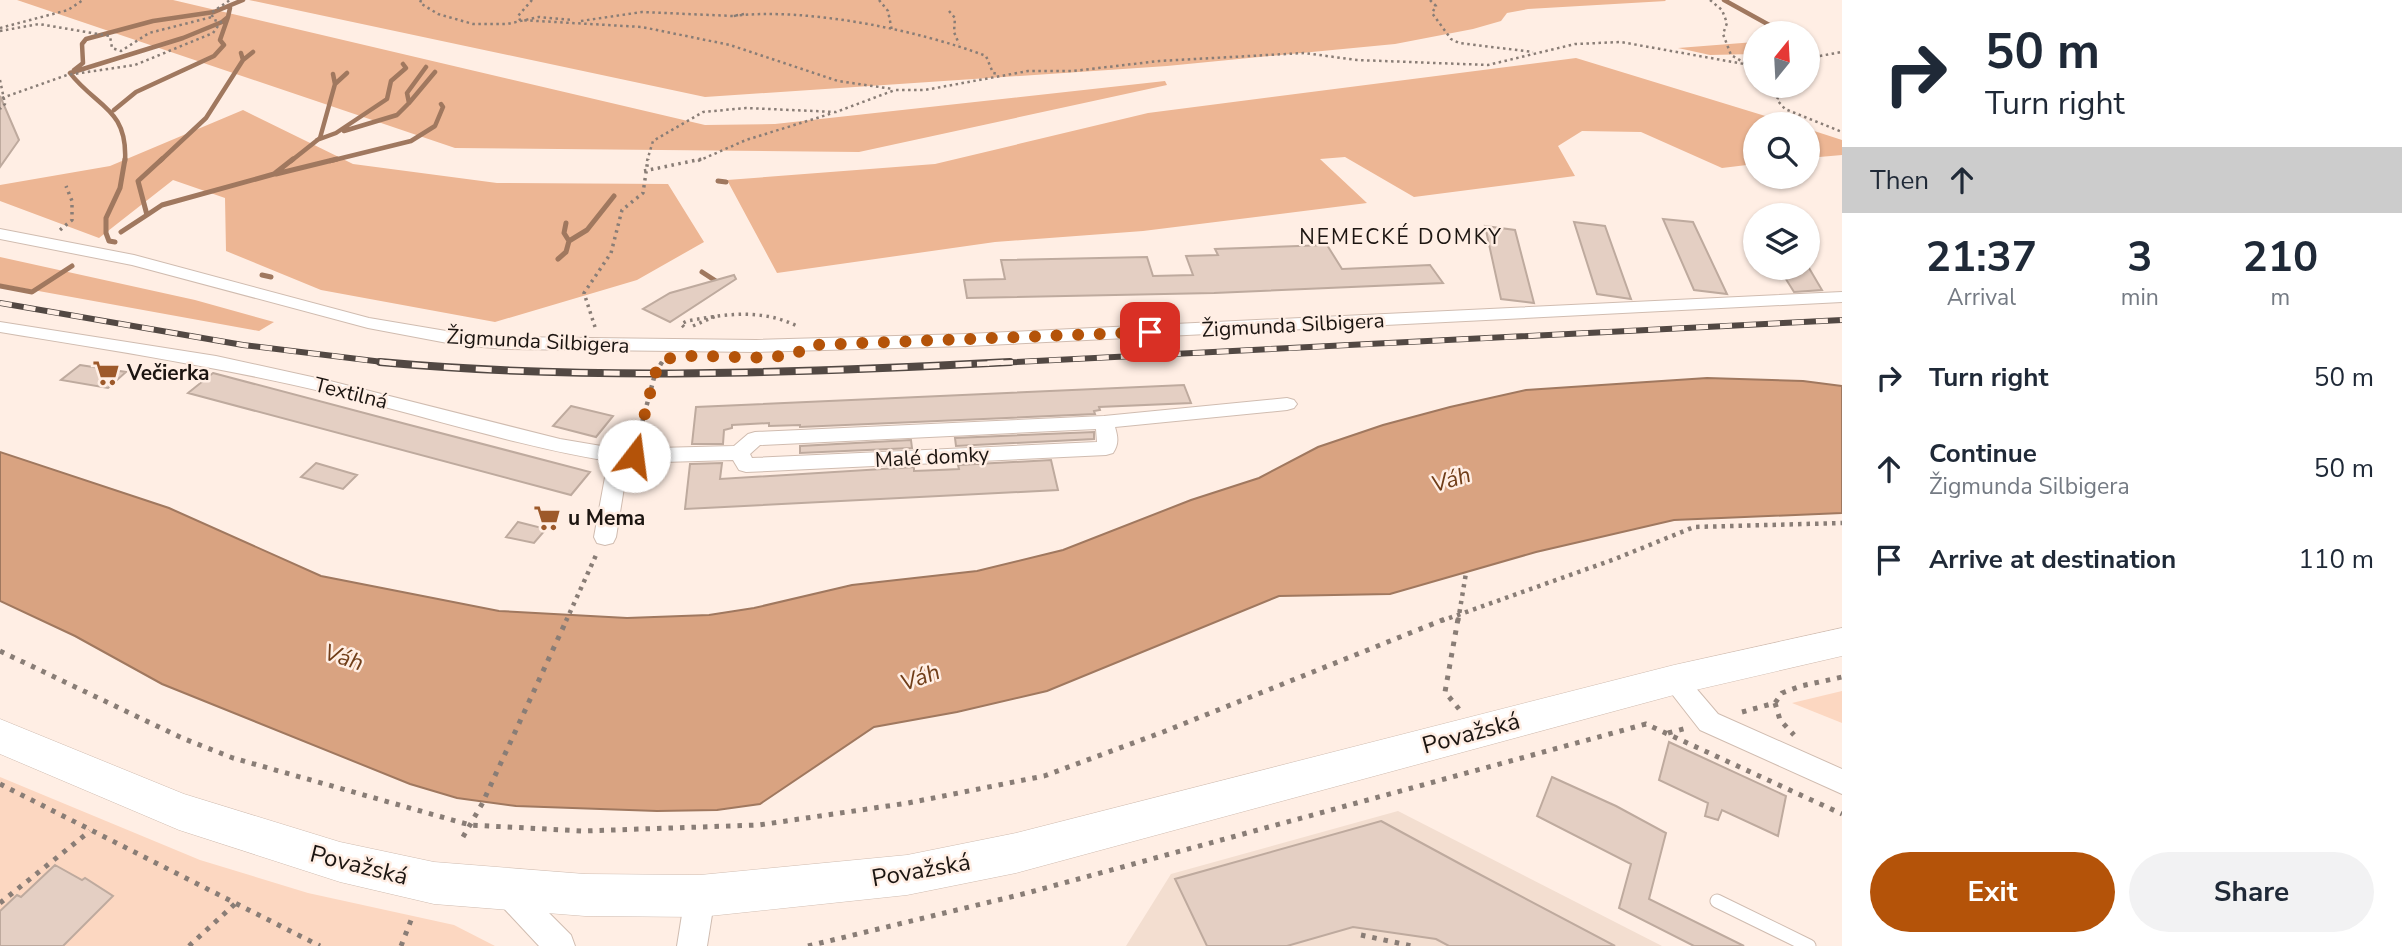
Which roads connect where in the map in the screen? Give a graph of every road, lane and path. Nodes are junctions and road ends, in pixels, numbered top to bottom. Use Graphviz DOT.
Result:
graph roads {
  1 [pos="83,0"];
  2 [pos="230,0"];
  3 [pos="421,0"];
  4 [pos="532,0"];
  5 [pos="878,0"];
  6 [pos="1430,0"];
  7 [pos="1710,0"];
  8 [pos="949,10"];
  9 [pos="212,17"];
  10 [pos="520,20"];
  11 [pos="74,24"];
  12 [pos="66,28"];
  13 [pos="0,29"];
  14 [pos="892,32"];
  15 [pos="960,45"];
  16 [pos="1538,52"];
  17 [pos="1842,52"];
  18 [pos="1820,56"];
  19 [pos="1743,63"];
  20 [pos="1743,64"];
  21 [pos="999,75"];
  22 [pos="1,81"];
  23 [pos="895,90"];
  24 [pos="2,98"];
  25 [pos="1778,98"];
  26 [pos="0,109"];
  27 [pos="836,112"];
  28 [pos="1842,132"];
  29 [pos="644,171"];
  30 [pos="66,186"];
  31 [pos="0,234"];
  32 [pos="47,243"];
  33 [pos="1842,297"];
  34 [pos="716,316"];
  35 [pos="0,327"];
  36 [pos="600,345"];
  37 [pos="813,345"];
  38 [pos="667,359"];
  39 [pos="1287,404"];
  40 [pos="626,456"];
  41 [pos="1842,523"];
  42 [pos="605,537"];
  43 [pos="589,567"];
  44 [pos="1466,573"];
  45 [pos="1460,613"];
  46 [pos="1842,642"];
  47 [pos="0,651"];
  48 [pos="1842,677"];
  49 [pos="1674,680"];
  50 [pos="1775,703"];
  51 [pos="1709,722"];
  52 [pos="1477,732"];
  53 [pos="1668,734"];
  54 [pos="0,736"];
  55 [pos="1807,741"];
  56 [pos="1502,763"];
  57 [pos="1842,782"];
  58 [pos="0,784"];
  59 [pos="1842,814"];
  60 [pos="470,825"];
  61 [pos="90,831"];
  62 [pos="463,836"];
  63 [pos="505,889"];
  64 [pos="700,896"];
  65 [pos="1717,901"];
  66 [pos="0,903"];
  67 [pos="235,904"];
  68 [pos="413,915"];
  69 [pos="1361,935"];
  70 [pos="189,946"];
  71 [pos="320,946"];
  72 [pos="401,946"];
  73 [pos="560,946"];
  74 [pos="692,946"];
  75 [pos="808,946"];
  76 [pos="1412,946"];
  77 [pos="1809,946"];
  1 -- 13 [label="path"];
  2 -- 9 [label="path"];
  3 -- 10 [label="path"];
  4 -- 10 [label="path"];
  5 -- 14 [label="path"];
  6 -- 16 [label="path"];
  7 -- 19 [label="path"];
  8 -- 15 [label="path"];
  9 -- 12 [label="path"];
  9 -- 24 [label="path"];
  10 -- 14 [label="path"];
  10 -- 23 [label="path"];
  11 -- 12 [label="path"];
  12 -- 13 [label="path"];
  14 -- 15 [label="path"];
  15 -- 21 [label="path"];
  16 -- 20 [label="path"];
  16 -- 21 [label="path"];
  17 -- 18 [label="path"];
  21 -- 23 [label="path"];
  22 -- 24 [label="path"];
  23 -- 27 [label="path"];
  24 -- 26 [label="path"];
  25 -- 28 [label="path"];
  27 -- 29 [label="path"];
  27 -- 29 [label="path"];
  29 -- 36 [label="path"];
  30 -- 32 [label="path"];
  31 -- 32 [label="street, Žigmunda Silbigera"];
  32 -- 36 [label="street, Žigmunda Silbigera"];
  33 -- 37 [label="street, Žigmunda Silbigera"];
  34 -- 34 [label="path"];
  34 -- 37 [label="path"];
  35 -- 40 [label="street, Textilná"];
  36 -- 37 [label="street, Žigmunda Silbigera"];
  38 -- 40 [label="path"];
  39 -- 40 [label="street, Malé domky"];
  40 -- 42 [label="street"];
  41 -- 45 [label="path"];
  43 -- 60 [label="path"];
  44 -- 45 [label="path"];
  45 -- 52 [label="path"];
  45 -- 60 [label="path"];
  46 -- 49 [label="main road, Považská"];
  47 -- 60 [label="path"];
  48 -- 50 [label="path"];
  49 -- 51 [label="street"];
  49 -- 52 [label="main road, Považská"];
  50 -- 51 [label="path"];
  50 -- 55 [label="path"];
  51 -- 53 [label="path"];
  51 -- 57 [label="street"];
  52 -- 56 [label="path"];
  52 -- 64 [label="main road, Považská"];
  53 -- 56 [label="path"];
  53 -- 59 [label="path"];
  54 -- 63 [label="main road, Považská"];
  56 -- 75 [label="path"];
  58 -- 61 [label="path"];
  60 -- 62 [label="path"];
  61 -- 66 [label="path"];
  61 -- 67 [label="path"];
  63 -- 64 [label="main road, Považská"];
  63 -- 73 [label="street"];
  64 -- 74 [label="street"];
  65 -- 77 [label="lane"];
  67 -- 70 [label="path"];
  67 -- 71 [label="path"];
  68 -- 72 [label="path"];
  69 -- 76 [label="path"];
}
